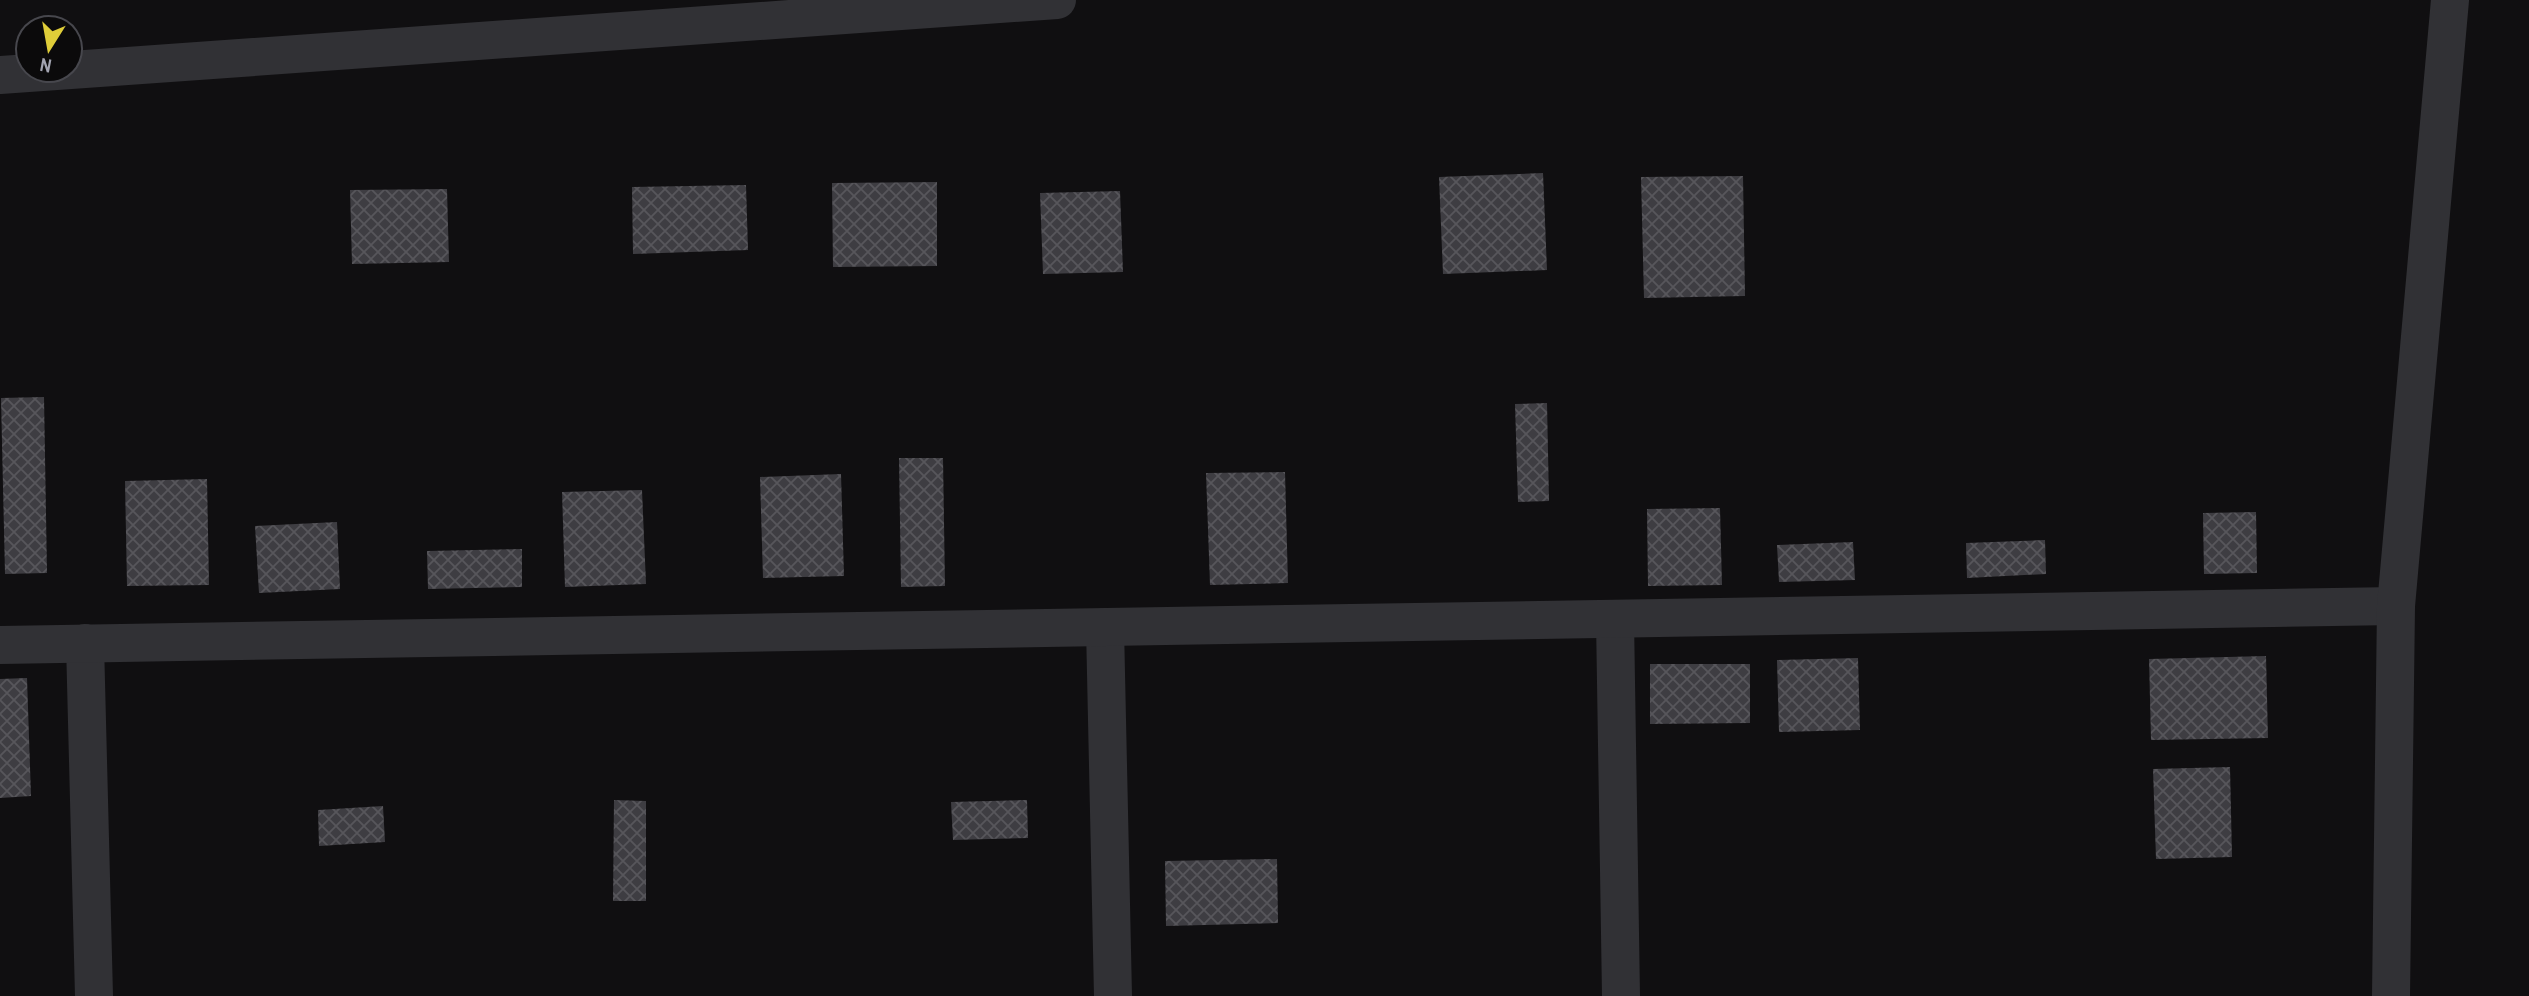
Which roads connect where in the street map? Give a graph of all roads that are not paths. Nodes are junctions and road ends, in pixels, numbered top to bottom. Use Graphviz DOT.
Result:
graph roads {
  1 [pos="1057,0"];
  2 [pos="2450,0"];
  3 [pos="0,75"];
  4 [pos="2396,606"];
  5 [pos="1615,619"];
  6 [pos="1105,627"];
  7 [pos="85,643"];
  8 [pos="0,645"];
  9 [pos="94,996"];
  10 [pos="1113,996"];
  11 [pos="1621,996"];
  12 [pos="2391,996"];
  1 -- 3 [label="street"];
  2 -- 4 [label="street"];
  4 -- 5 [label="street"];
  4 -- 12 [label="street"];
  5 -- 6 [label="street"];
  5 -- 11 [label="street"];
  6 -- 7 [label="street"];
  6 -- 10 [label="street"];
  7 -- 8 [label="street"];
  7 -- 9 [label="street"];
}
